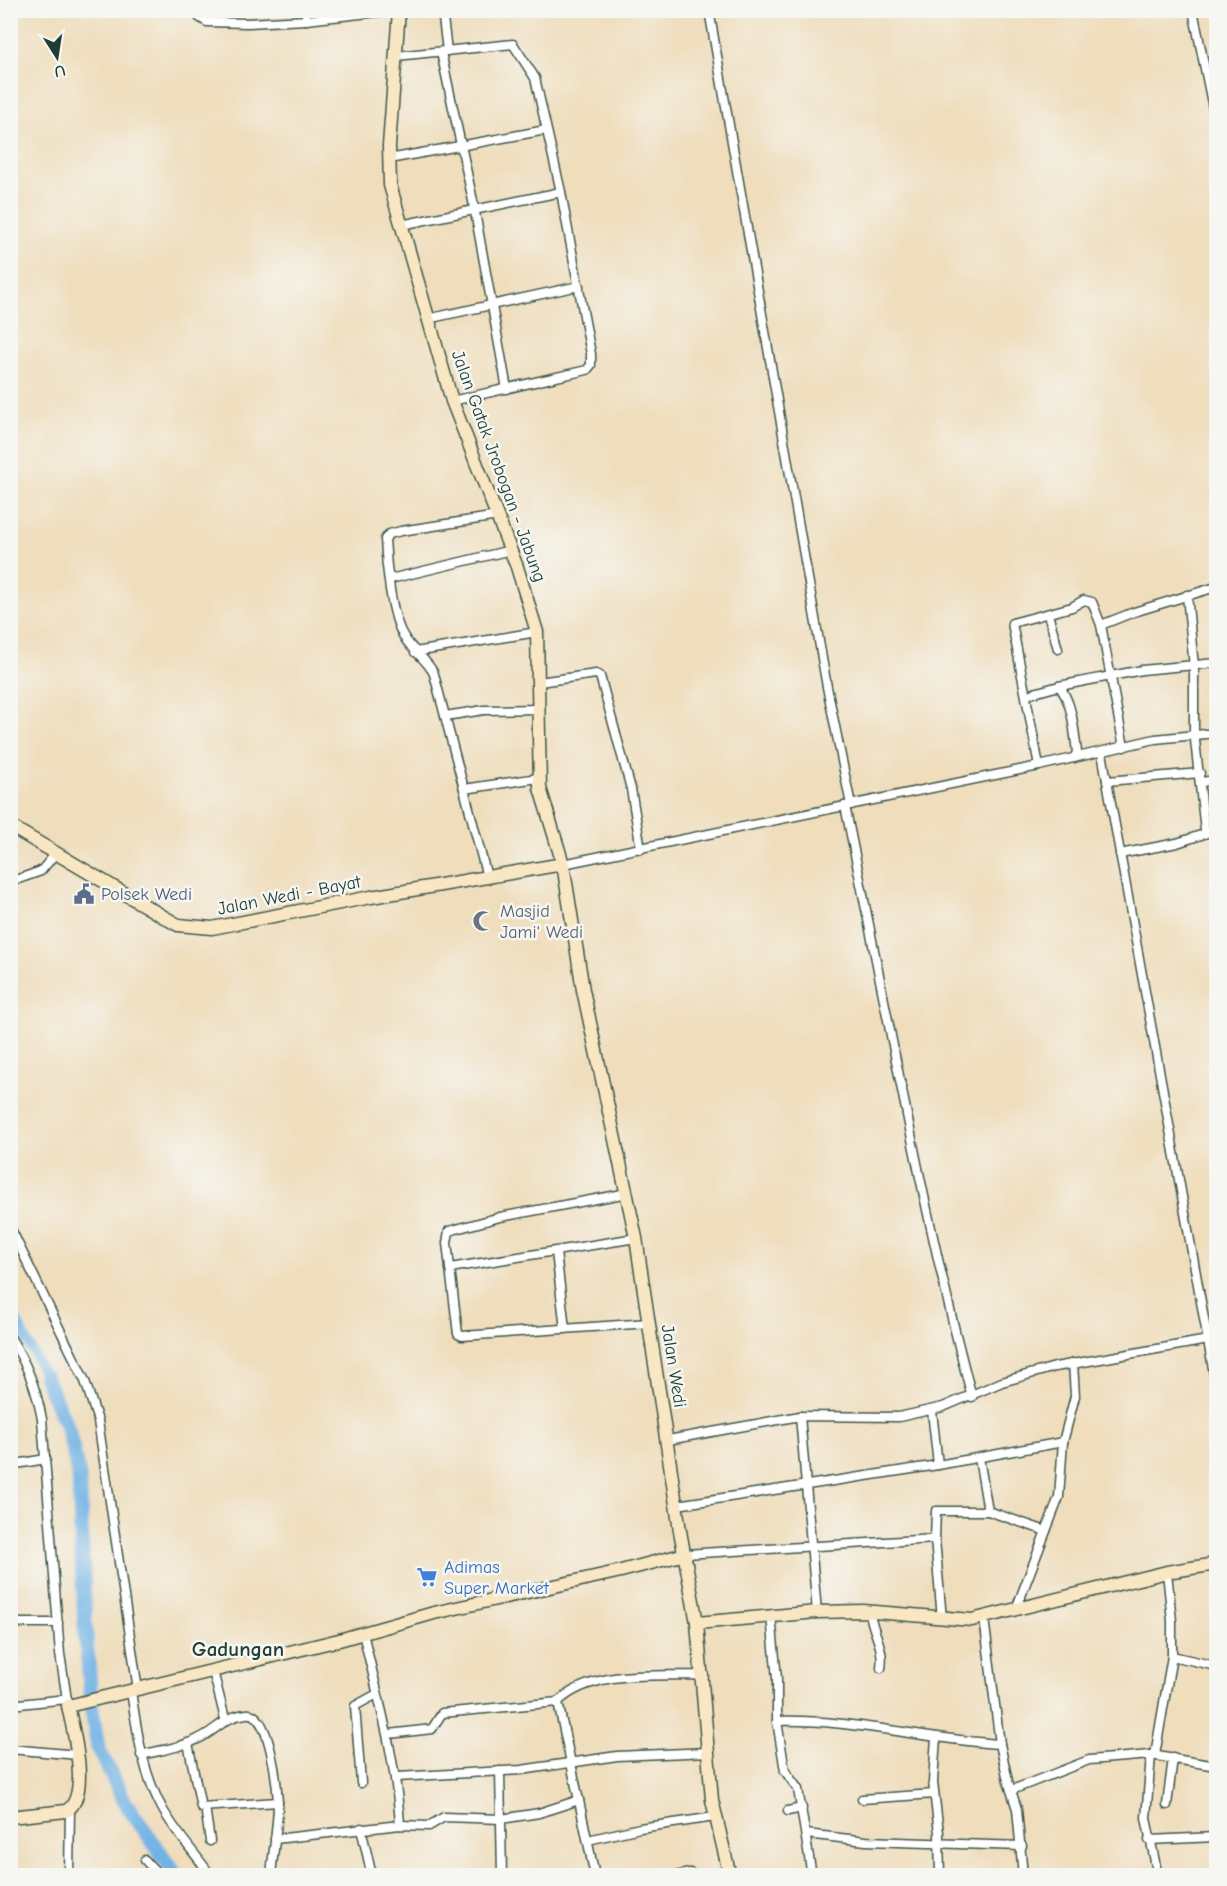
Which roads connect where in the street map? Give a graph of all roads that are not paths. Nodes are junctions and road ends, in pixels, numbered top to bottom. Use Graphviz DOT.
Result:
graph roads {
  1 [pos="197,10"];
  2 [pos="306,10"];
  3 [pos="398,10"];
  4 [pos="442,10"];
  5 [pos="709,10"];
  6 [pos="1192,10"];
  7 [pos="306,20"];
  8 [pos="444,52"];
  9 [pos="396,56"];
  10 [pos="1216,123"];
  11 [pos="546,129"];
  12 [pos="461,145"];
  13 [pos="389,159"];
  14 [pos="561,192"];
  15 [pos="475,212"];
  16 [pos="401,225"];
  17 [pos="579,286"];
  18 [pos="491,304"];
  19 [pos="427,319"];
  20 [pos="507,388"];
  21 [pos="452,401"];
  22 [pos="498,516"];
  23 [pos="511,550"];
  24 [pos="390,579"];
  25 [pos="1216,586"];
  26 [pos="1187,595"];
  27 [pos="1048,614"];
  28 [pos="1101,626"];
  29 [pos="537,632"];
  30 [pos="1058,649"];
  31 [pos="415,652"];
  32 [pos="1216,663"];
  33 [pos="1194,667"];
  34 [pos="1111,676"];
  35 [pos="539,682"];
  36 [pos="1059,686"];
  37 [pos="1027,695"];
  38 [pos="538,709"];
  39 [pos="445,716"];
  40 [pos="1216,733"];
  41 [pos="1195,735"];
  42 [pos="1124,747"];
  43 [pos="1102,753"];
  44 [pos="1074,758"];
  45 [pos="1039,766"];
  46 [pos="1200,777"];
  47 [pos="538,778"];
  48 [pos="1216,780"];
  49 [pos="1107,781"];
  50 [pos="464,789"];
  51 [pos="848,806"];
  52 [pos="10,826"];
  53 [pos="1216,830"];
  54 [pos="1205,831"];
  55 [pos="640,849"];
  56 [pos="56,853"];
  57 [pos="1120,854"];
  58 [pos="563,864"];
  59 [pos="487,877"];
  60 [pos="10,882"];
  61 [pos="628,1192"];
  62 [pos="10,1227"];
  63 [pos="636,1238"];
  64 [pos="556,1252"];
  65 [pos="450,1268"];
  66 [pos="649,1323"];
  67 [pos="565,1329"];
  68 [pos="11,1339"];
  69 [pos="1208,1340"];
  70 [pos="1073,1363"];
  71 [pos="1216,1385"];
  72 [pos="972,1397"];
  73 [pos="932,1411"];
  74 [pos="800,1416"];
  75 [pos="668,1440"];
  76 [pos="1063,1442"];
  77 [pos="979,1458"];
  78 [pos="46,1459"];
  79 [pos="10,1465"];
  80 [pos="938,1465"];
  81 [pos="806,1484"];
  82 [pos="677,1505"];
  83 [pos="988,1511"];
  84 [pos="1046,1531"];
  85 [pos="935,1539"];
  86 [pos="810,1547"];
  87 [pos="685,1554"];
  88 [pos="1216,1564"];
  89 [pos="1167,1572"];
  90 [pos="1016,1610"];
  91 [pos="870,1611"];
  92 [pos="817,1612"];
  93 [pos="771,1616"];
  94 [pos="984,1618"];
  95 [pos="942,1619"];
  96 [pos="10,1623"];
  97 [pos="58,1623"];
  98 [pos="697,1623"];
  99 [pos="363,1633"];
  100 [pos="1172,1656"];
  101 [pos="1216,1665"];
  102 [pos="881,1668"];
  103 [pos="213,1671"];
  104 [pos="704,1675"];
  105 [pos="134,1690"];
  106 [pos="377,1694"];
  107 [pos="558,1702"];
  108 [pos="69,1704"];
  109 [pos="10,1705"];
  110 [pos="225,1719"];
  111 [pos="777,1721"];
  112 [pos="389,1734"];
  113 [pos="936,1737"];
  114 [pos="188,1743"];
  115 [pos="1000,1744"];
  116 [pos="10,1749"];
  117 [pos="709,1752"];
  118 [pos="78,1755"];
  119 [pos="141,1755"];
  120 [pos="1153,1755"];
  121 [pos="1173,1758"];
  122 [pos="572,1761"];
  123 [pos="1216,1767"];
  124 [pos="500,1771"];
  125 [pos="397,1777"];
  126 [pos="361,1783"];
  127 [pos="1012,1790"];
  128 [pos="934,1794"];
  129 [pos="862,1799"];
  130 [pos="579,1800"];
  131 [pos="278,1802"];
  132 [pos="1167,1805"];
  133 [pos="205,1807"];
  134 [pos="70,1808"];
  135 [pos="802,1808"];
  136 [pos="788,1811"];
  137 [pos="10,1817"];
  138 [pos="715,1817"];
  139 [pos="501,1819"];
  140 [pos="400,1825"];
  141 [pos="361,1828"];
  142 [pos="806,1834"];
  143 [pos="1216,1837"];
  144 [pos="275,1839"];
  145 [pos="588,1840"];
  146 [pos="1149,1840"];
  147 [pos="210,1841"];
  148 [pos="940,1843"];
  149 [pos="1022,1846"];
  150 [pos="145,1860"];
  151 [pos="730,1874"];
  152 [pos="69,1875"];
  153 [pos="160,1875"];
  154 [pos="211,1875"];
  155 [pos="271,1875"];
  156 [pos="372,1875"];
  157 [pos="502,1875"];
  158 [pos="595,1875"];
  159 [pos="676,1875"];
  160 [pos="695,1875"];
  161 [pos="715,1875"];
  162 [pos="812,1875"];
  163 [pos="940,1875"];
  164 [pos="1023,1875"];
  165 [pos="1158,1875"];
  1 -- 7 [label="street"];
  2 -- 7 [label="street"];
  3 -- 7 [label="street"];
  3 -- 9 [label="main road, Jalan Gatak Jrobogan - Jabung"];
  4 -- 8 [label="street"];
  5 -- 51 [label="street"];
  6 -- 10 [label="street"];
  8 -- 9 [label="street"];
  8 -- 11 [label="street"];
  8 -- 12 [label="street"];
  9 -- 13 [label="main road, Jalan Gatak Jrobogan - Jabung"];
  11 -- 12 [label="street"];
  11 -- 14 [label="street"];
  12 -- 13 [label="street"];
  12 -- 15 [label="street"];
  13 -- 16 [label="main road, Jalan Gatak Jrobogan - Jabung"];
  14 -- 15 [label="street"];
  14 -- 17 [label="street"];
  15 -- 16 [label="street"];
  15 -- 18 [label="street"];
  16 -- 19 [label="main road, Jalan Gatak Jrobogan - Jabung"];
  17 -- 18 [label="street"];
  17 -- 20 [label="street"];
  18 -- 19 [label="street"];
  18 -- 20 [label="street"];
  19 -- 21 [label="main road, Jalan Gatak Jrobogan - Jabung"];
  20 -- 21 [label="street"];
  21 -- 22 [label="main road, Jalan Gatak Jrobogan - Jabung"];
  22 -- 23 [label="main road, Jalan Gatak Jrobogan - Jabung"];
  22 -- 24 [label="street"];
  23 -- 24 [label="street"];
  23 -- 29 [label="main road, Jalan Gatak Jrobogan - Jabung"];
  24 -- 31 [label="street"];
  25 -- 26 [label="street"];
  26 -- 28 [label="street"];
  26 -- 33 [label="street"];
  27 -- 28 [label="street"];
  27 -- 30 [label="street"];
  27 -- 37 [label="street"];
  28 -- 34 [label="street"];
  29 -- 31 [label="street"];
  29 -- 35 [label="main road, Jalan Gatak Jrobogan - Jabung"];
  31 -- 39 [label="street"];
  32 -- 33 [label="street"];
  33 -- 34 [label="street"];
  33 -- 41 [label="street"];
  34 -- 36 [label="street"];
  34 -- 42 [label="street"];
  35 -- 38 [label="main road, Jalan Gatak Jrobogan - Jabung"];
  35 -- 55 [label="street"];
  36 -- 37 [label="street"];
  36 -- 44 [label="street"];
  37 -- 45 [label="street"];
  38 -- 39 [label="street"];
  38 -- 47 [label="main road, Jalan Gatak Jrobogan - Jabung"];
  39 -- 50 [label="street"];
  40 -- 41 [label="street"];
  41 -- 42 [label="street"];
  41 -- 46 [label="street"];
  42 -- 43 [label="street"];
  43 -- 44 [label="street"];
  43 -- 49 [label="street"];
  44 -- 45 [label="street"];
  45 -- 51 [label="street"];
  46 -- 48 [label="street"];
  46 -- 49 [label="street"];
  46 -- 54 [label="street"];
  47 -- 50 [label="street"];
  47 -- 58 [label="main road, Jalan Gatak Jrobogan - Jabung"];
  49 -- 57 [label="street"];
  50 -- 59 [label="street"];
  51 -- 55 [label="street"];
  51 -- 72 [label="street"];
  52 -- 56 [label="main road, Jalan Wedi - Bayat"];
  53 -- 54 [label="street"];
  54 -- 57 [label="street"];
  55 -- 58 [label="street"];
  56 -- 59 [label="main road, Jalan Wedi - Bayat"];
  56 -- 60 [label="street"];
  57 -- 69 [label="street"];
  58 -- 59 [label="main road, Jalan Wedi - Bayat"];
  58 -- 61 [label="main road, Jalan Wedi"];
  61 -- 63 [label="main road, Jalan Wedi"];
  61 -- 65 [label="street"];
  62 -- 105 [label="street"];
  63 -- 64 [label="street"];
  63 -- 66 [label="main road, Jalan Wedi"];
  64 -- 65 [label="street"];
  64 -- 67 [label="street"];
  65 -- 67 [label="street"];
  66 -- 67 [label="street"];
  66 -- 75 [label="main road, Jalan Wedi"];
  68 -- 78 [label="street"];
  69 -- 70 [label="street"];
  69 -- 71 [label="street"];
  70 -- 72 [label="street"];
  70 -- 76 [label="street"];
  72 -- 73 [label="street"];
  73 -- 74 [label="street"];
  73 -- 80 [label="street"];
  74 -- 75 [label="street"];
  74 -- 81 [label="street"];
  75 -- 82 [label="main road, Jalan Wedi"];
  76 -- 77 [label="street"];
  76 -- 84 [label="street"];
  77 -- 80 [label="street"];
  77 -- 83 [label="street"];
  78 -- 79 [label="street"];
  78 -- 97 [label="street"];
  80 -- 81 [label="street"];
  81 -- 82 [label="street"];
  81 -- 86 [label="street"];
  82 -- 87 [label="main road, Jalan Wedi"];
  83 -- 84 [label="street"];
  83 -- 85 [label="street"];
  84 -- 90 [label="street"];
  85 -- 86 [label="street"];
  85 -- 95 [label="street"];
  86 -- 87 [label="street"];
  86 -- 92 [label="street"];
  87 -- 98 [label="main road, Jalan Wedi"];
  87 -- 99 [label="main road"];
  88 -- 89 [label="main road"];
  89 -- 90 [label="main road"];
  89 -- 100 [label="street"];
  90 -- 94 [label="main road"];
  91 -- 92 [label="main road"];
  91 -- 95 [label="main road"];
  91 -- 102 [label="street"];
  92 -- 93 [label="main road"];
  93 -- 98 [label="main road"];
  93 -- 111 [label="street"];
  94 -- 95 [label="main road"];
  94 -- 115 [label="street"];
  96 -- 97 [label="street"];
  97 -- 108 [label="street"];
  98 -- 104 [label="main road, Jalan Wedi"];
  99 -- 103 [label="main road"];
  99 -- 106 [label="street"];
  100 -- 101 [label="street"];
  100 -- 120 [label="street"];
  103 -- 105 [label="main road"];
  103 -- 110 [label="street"];
  104 -- 107 [label="street"];
  104 -- 117 [label="main road, Jalan Wedi"];
  105 -- 108 [label="main road"];
  105 -- 119 [label="street"];
  106 -- 112 [label="street"];
  106 -- 126 [label="street"];
  107 -- 112 [label="street"];
  107 -- 122 [label="street"];
  108 -- 109 [label="street"];
  108 -- 118 [label="main road"];
  110 -- 114 [label="street"];
  110 -- 131 [label="street"];
  111 -- 113 [label="street"];
  111 -- 135 [label="street"];
  112 -- 125 [label="street"];
  113 -- 115 [label="street"];
  113 -- 128 [label="street"];
  114 -- 119 [label="street"];
  114 -- 133 [label="street"];
  115 -- 127 [label="street"];
  116 -- 118 [label="street"];
  117 -- 122 [label="street"];
  117 -- 138 [label="main road, Jalan Wedi"];
  118 -- 134 [label="main road"];
  119 -- 154 [label="street"];
  120 -- 121 [label="street"];
  120 -- 127 [label="street"];
  120 -- 146 [label="street"];
  121 -- 123 [label="street"];
  121 -- 132 [label="street"];
  122 -- 124 [label="street"];
  122 -- 130 [label="street"];
  124 -- 125 [label="street"];
  124 -- 139 [label="street"];
  125 -- 140 [label="street"];
  127 -- 149 [label="street"];
  128 -- 129 [label="street"];
  128 -- 148 [label="street"];
  130 -- 139 [label="street"];
  130 -- 145 [label="street"];
  131 -- 133 [label="street"];
  131 -- 144 [label="street"];
  133 -- 147 [label="street"];
  134 -- 137 [label="main road"];
  134 -- 152 [label="street"];
  135 -- 136 [label="street"];
  135 -- 142 [label="street"];
  138 -- 145 [label="street"];
  138 -- 151 [label="main road, Jalan Wedi"];
  139 -- 140 [label="street"];
  139 -- 157 [label="street"];
  140 -- 141 [label="street"];
  141 -- 144 [label="street"];
  141 -- 156 [label="street"];
  142 -- 148 [label="street"];
  142 -- 162 [label="street"];
  143 -- 146 [label="street"];
  144 -- 155 [label="street"];
  145 -- 158 [label="street"];
  146 -- 165 [label="street"];
  148 -- 149 [label="street"];
  148 -- 163 [label="street"];
  149 -- 164 [label="street"];
  150 -- 153 [label="street"];
  151 -- 161 [label="street"];
  159 -- 160 [label="street"];
}
